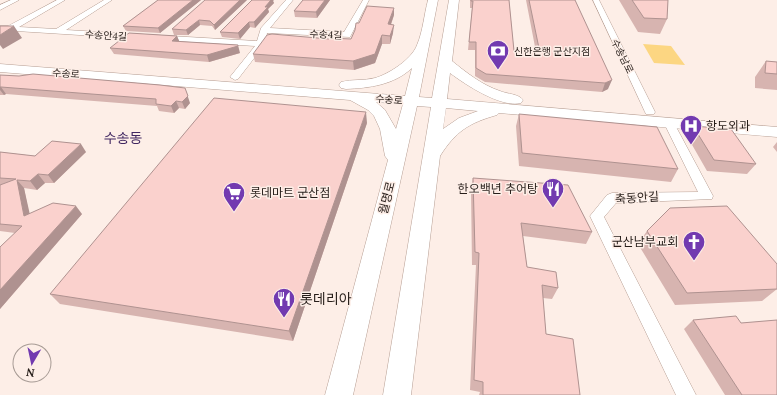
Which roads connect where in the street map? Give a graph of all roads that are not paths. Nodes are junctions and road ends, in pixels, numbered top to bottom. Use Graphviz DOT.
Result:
graph roads {
  1 [pos="16,0"];
  2 [pos="62,0"];
  3 [pos="109,0"];
  4 [pos="290,0"];
  5 [pos="366,0"];
  6 [pos="433,0"];
  7 [pos="454,0"];
  8 [pos="596,0"];
  9 [pos="0,8"];
  10 [pos="124,27"];
  11 [pos="0,28"];
  12 [pos="9,29"];
  13 [pos="173,29"];
  14 [pos="264,30"];
  15 [pos="57,32"];
  16 [pos="221,32"];
  17 [pos="112,36"];
  18 [pos="162,39"];
  19 [pos="210,42"];
  20 [pos="261,44"];
  21 [pos="422,47"];
  22 [pos="0,60"];
  23 [pos="445,62"];
  24 [pos="0,68"];
  25 [pos="235,77"];
  26 [pos="337,90"];
  27 [pos="412,96"];
  28 [pos="440,98"];
  29 [pos="514,105"];
  30 [pos="650,112"];
  31 [pos="777,121"];
  32 [pos="669,123"];
  33 [pos="777,132"];
  34 [pos="430,158"];
  35 [pos="395,164"];
  36 [pos="339,395"];
  37 [pos="397,395"];
  38 [pos="686,395"];
  1 -- 9 [label="street"];
  2 -- 12 [label="street"];
  3 -- 15 [label="street"];
  4 -- 14 [label="street"];
  5 -- 14 [label="street, 수송4길"];
  6 -- 21 [label="street, 월명로"];
  7 -- 23 [label="street"];
  8 -- 30 [label="street, 수송남로"];
  10 -- 17 [label="street"];
  11 -- 12 [label="street, 수송안4길"];
  12 -- 15 [label="street, 수송안4길"];
  13 -- 18 [label="street"];
  14 -- 20 [label="street"];
  15 -- 17 [label="street, 수송안4길"];
  16 -- 19 [label="street"];
  17 -- 18 [label="street, 수송안4길"];
  18 -- 19 [label="street, 수송안4길"];
  19 -- 20 [label="street, 수송안4길"];
  20 -- 25 [label="street"];
  21 -- 26 [label="street"];
  21 -- 27 [label="street, 월명로"];
  22 -- 25 [label="street, 수송로"];
  23 -- 28 [label="street"];
  23 -- 29 [label="street"];
  24 -- 26 [label="street, 수송로"];
  25 -- 26 [label="street, 수송로"];
  26 -- 27 [label="street, 수송로"];
  26 -- 35 [label="street"];
  27 -- 28 [label="street, 수송로"];
  27 -- 35 [label="street, 월명로"];
  28 -- 29 [label="street, 수송로"];
  28 -- 34 [label="street"];
  29 -- 30 [label="street, 수송로"];
  29 -- 32 [label="street, 수송로"];
  29 -- 34 [label="street"];
  30 -- 31 [label="street, 수송로"];
  32 -- 33 [label="street, 수송로"];
  32 -- 38 [label="street, 축동안길"];
  34 -- 37 [label="street"];
  35 -- 36 [label="street, 월명로"];
}
